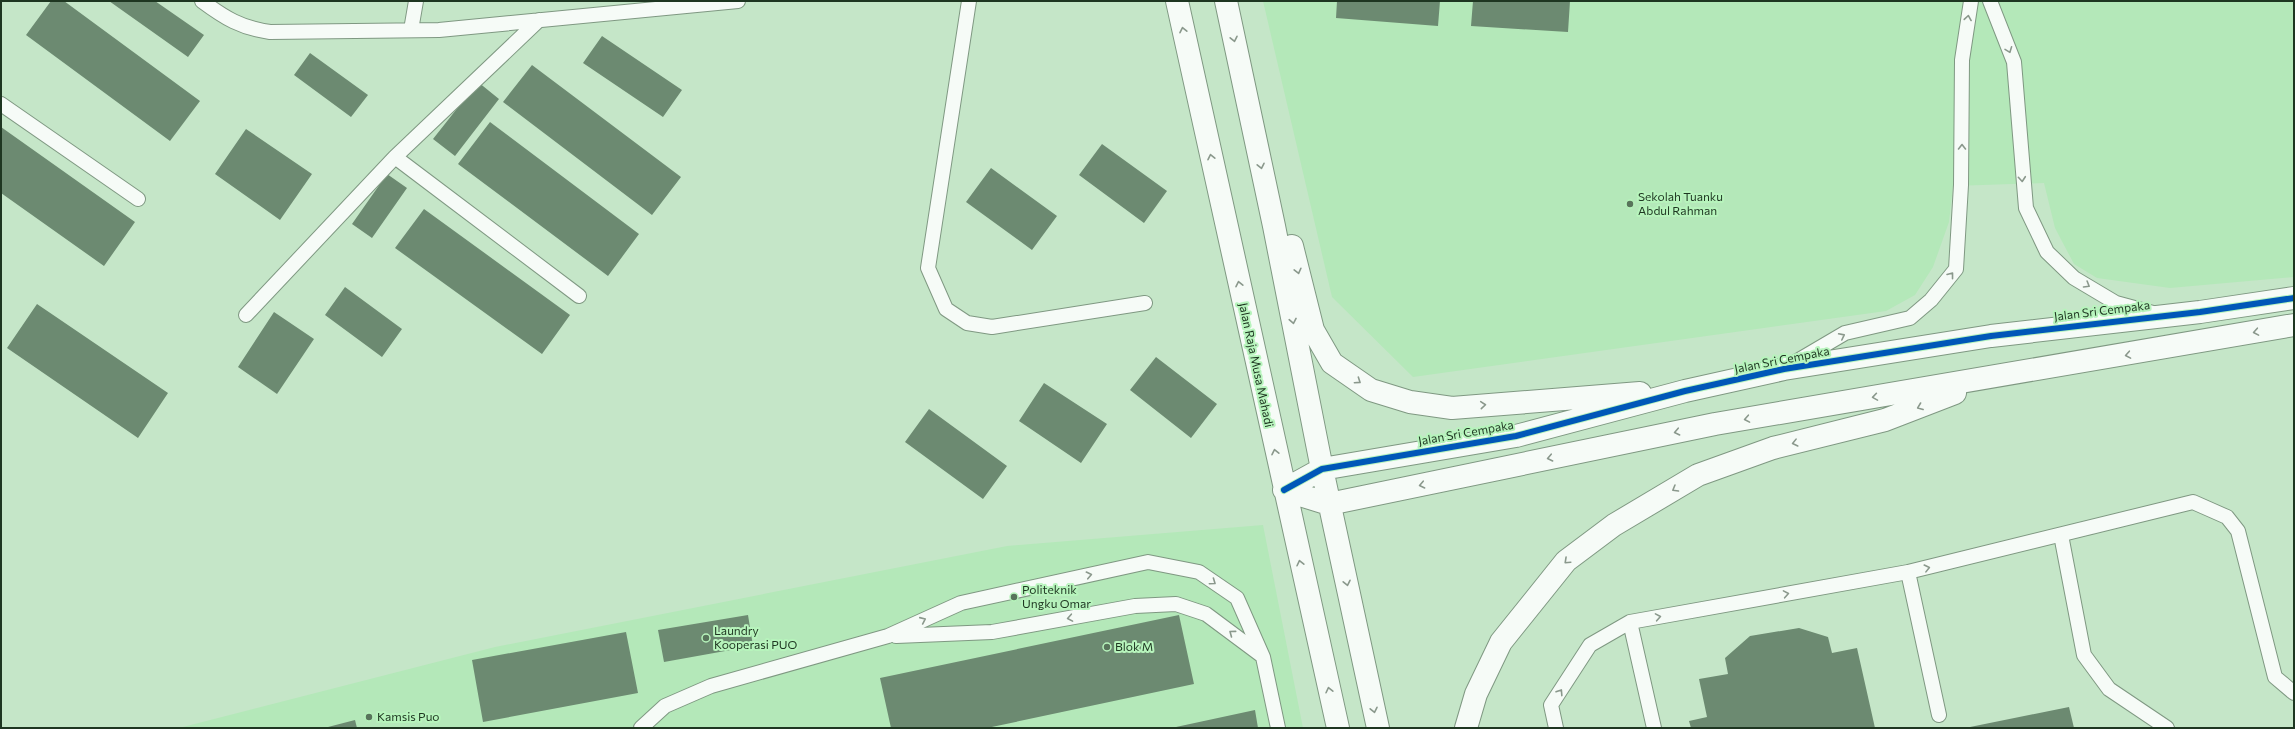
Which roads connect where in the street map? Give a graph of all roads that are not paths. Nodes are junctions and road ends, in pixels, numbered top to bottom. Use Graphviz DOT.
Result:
graph roads {
  1 [pos="202,1"];
  2 [pos="416,1"];
  3 [pos="738,1"];
  4 [pos="969,1"];
  5 [pos="1177,1"];
  6 [pos="1226,1"];
  7 [pos="1971,1"];
  8 [pos="1990,1"];
  9 [pos="539,20"];
  10 [pos="411,30"];
  11 [pos="1,104"];
  12 [pos="395,157"];
  13 [pos="138,199"];
  14 [pos="1274,226"];
  15 [pos="579,296"];
  16 [pos="2294,298"];
  17 [pos="1145,303"];
  18 [pos="246,314"];
  19 [pos="2160,315"];
  20 [pos="2294,325"];
  21 [pos="1784,369"];
  22 [pos="1996,378"];
  23 [pos="1685,391"];
  24 [pos="1322,469"];
  25 [pos="1284,490"];
  26 [pos="1329,504"];
  27 [pos="2061,535"];
  28 [pos="1908,572"];
  29 [pos="1630,622"];
  30 [pos="888,636"];
  31 [pos="1263,657"];
  32 [pos="2294,694"];
  33 [pos="1939,715"];
  34 [pos="641,728"];
  35 [pos="1278,728"];
  36 [pos="1338,728"];
  37 [pos="1378,728"];
  38 [pos="1466,728"];
  39 [pos="1556,728"];
  40 [pos="1654,728"];
  41 [pos="2167,728"];
  1 -- 10 [label="lane"];
  2 -- 10 [label="lane"];
  3 -- 9 [label="lane"];
  4 -- 17 [label="lane"];
  25 -- 5 [label="main road, Jalan Raja Musa Mahadi, one-way"];
  6 -- 14 [label="main road, one-way"];
  21 -- 7 [label="lane, one-way"];
  8 -- 19 [label="lane, one-way"];
  9 -- 10 [label="lane"];
  9 -- 12 [label="lane"];
  11 -- 13 [label="lane"];
  12 -- 15 [label="lane"];
  12 -- 18 [label="lane"];
  14 -- 23 [label="main road, one-way"];
  14 -- 24 [label="main road, one-way"];
  16 -- 19 [label="main road, Jalan Sri Cempaka"];
  19 -- 21 [label="main road, Jalan Sri Cempaka"];
  20 -- 22 [label="main road, one-way"];
  21 -- 23 [label="main road, Jalan Sri Cempaka"];
  22 -- 26 [label="main road, one-way"];
  22 -- 38 [label="main road, one-way"];
  23 -- 24 [label="main road, Jalan Sri Cempaka"];
  24 -- 25 [label="main road, Jalan Sri Cempaka"];
  24 -- 26 [label="main road"];
  25 -- 26 [label="main road"];
  36 -- 25 [label="main road, Jalan Raja Musa Mahadi, one-way"];
  26 -- 37 [label="main road, one-way"];
  28 -- 27 [label="lane, one-way"];
  27 -- 32 [label="lane"];
  27 -- 41 [label="lane"];
  29 -- 28 [label="lane, one-way"];
  28 -- 33 [label="lane"];
  39 -- 29 [label="lane, one-way"];
  29 -- 40 [label="lane"];
  31 -- 30 [label="lane, one-way"];
  30 -- 31 [label="lane, one-way"];
  30 -- 34 [label="lane"];
  31 -- 35 [label="lane"];
}
